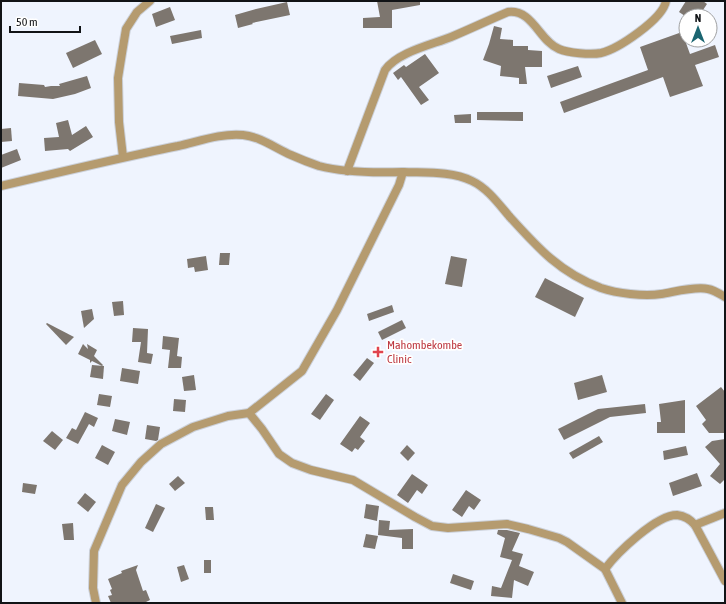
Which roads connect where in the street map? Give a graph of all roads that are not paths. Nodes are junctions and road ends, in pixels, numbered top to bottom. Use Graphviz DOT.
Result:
graph roads {
  1 [pos="150,1"];
  2 [pos="666,1"];
  3 [pos="123,157"];
  4 [pos="347,171"];
  5 [pos="403,172"];
  6 [pos="1,186"];
  7 [pos="725,296"];
  8 [pos="249,413"];
  9 [pos="725,513"];
  10 [pos="695,525"];
  11 [pos="605,569"];
  12 [pos="725,581"];
  13 [pos="96,603"];
  14 [pos="622,603"];
  1 -- 3 [label="street"];
  2 -- 4 [label="street"];
  3 -- 4 [label="street"];
  3 -- 6 [label="street"];
  4 -- 5 [label="street"];
  5 -- 7 [label="street"];
  5 -- 8 [label="street"];
  8 -- 11 [label="street"];
  8 -- 13 [label="street"];
  9 -- 10 [label="street"];
  10 -- 11 [label="street"];
  10 -- 12 [label="street"];
  11 -- 14 [label="street"];
}
